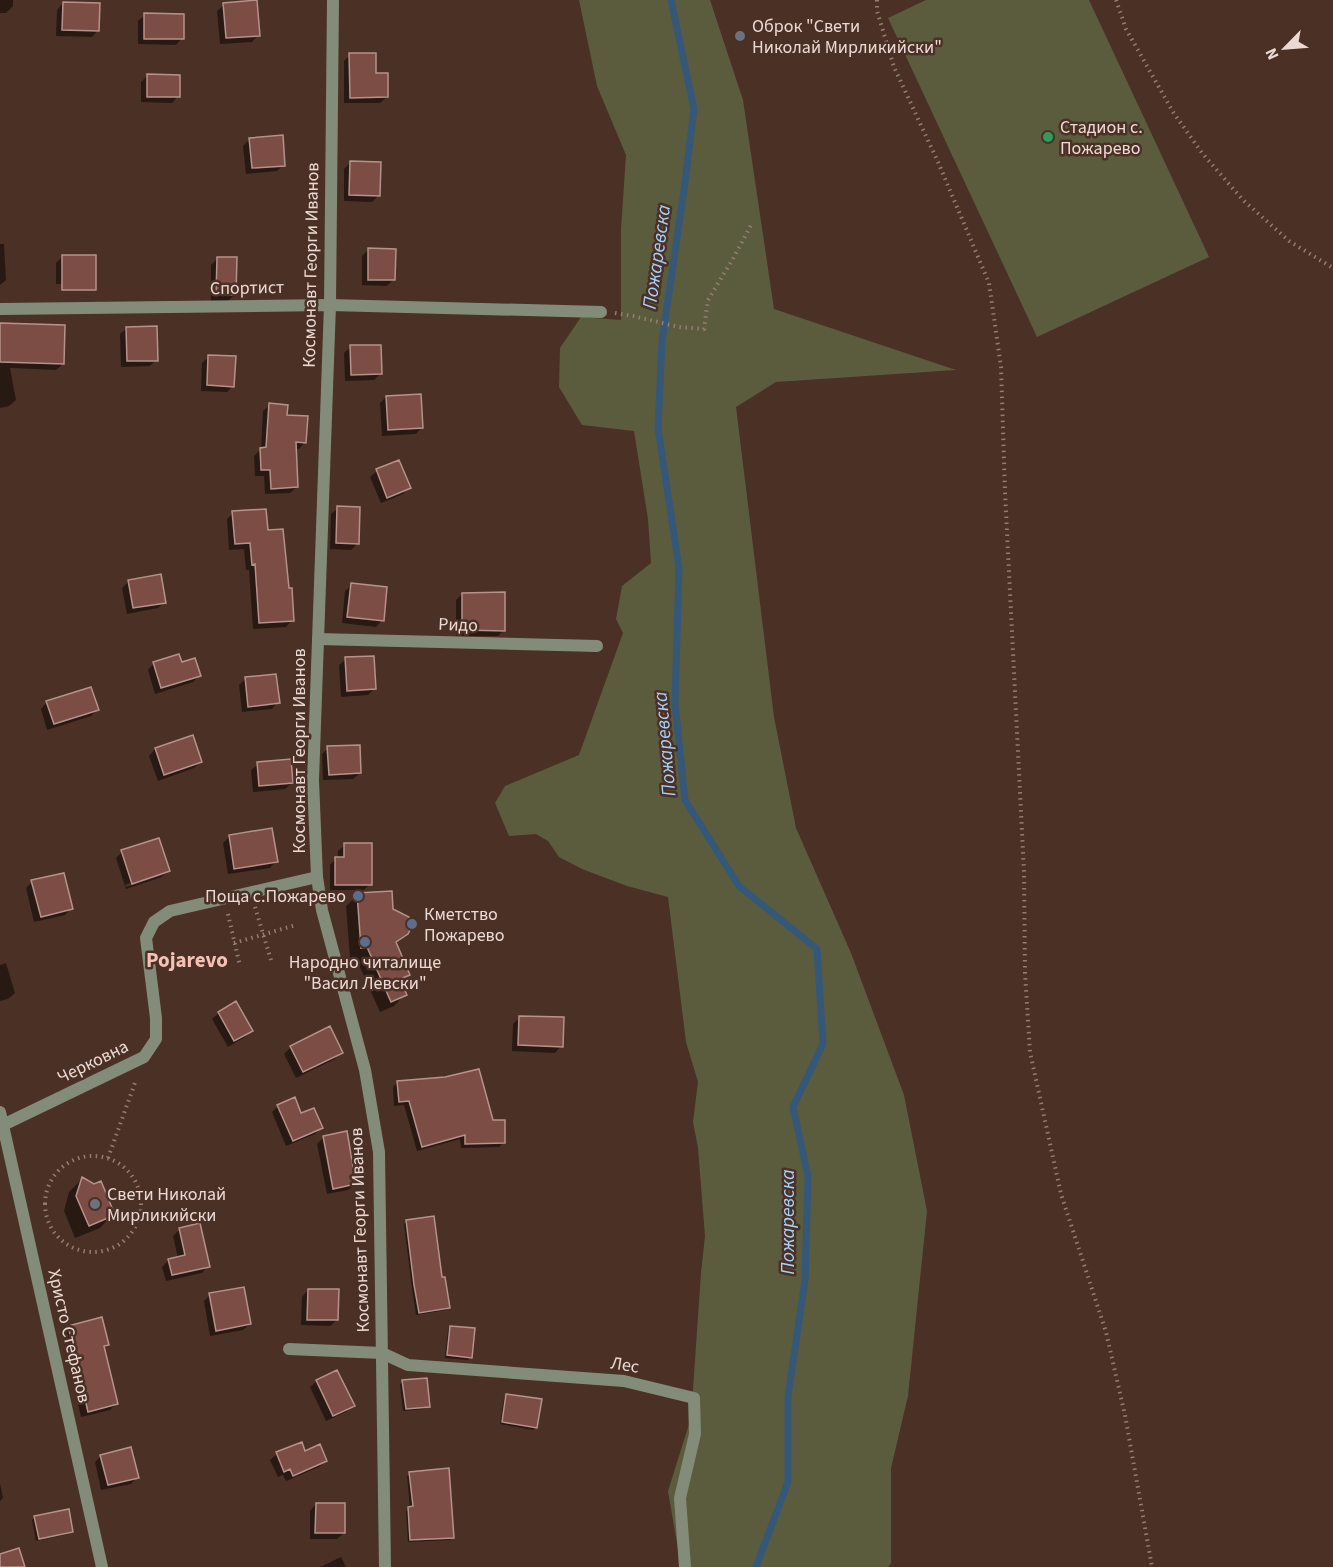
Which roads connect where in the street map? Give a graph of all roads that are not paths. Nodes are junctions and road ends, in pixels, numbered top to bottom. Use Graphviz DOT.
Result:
graph roads {
  1 [pos="333,0"];
  2 [pos="330,305"];
  3 [pos="0,309"];
  4 [pos="602,312"];
  5 [pos="318,639"];
  6 [pos="597,646"];
  7 [pos="317,877"];
  8 [pos="2,1118"];
  9 [pos="289,1349"];
  10 [pos="382,1353"];
  11 [pos="102,1567"];
  12 [pos="385,1567"];
  13 [pos="685,1567"];
  1 -- 2 [label="street, Космонавт Георги Иванов"];
  2 -- 3 [label="street, Спортист"];
  2 -- 4 [label="street, Спортист"];
  2 -- 5 [label="street, Космонавт Георги Иванов"];
  5 -- 6 [label="street, Ридо"];
  5 -- 7 [label="street, Космонавт Георги Иванов"];
  7 -- 8 [label="street, Черковна"];
  7 -- 10 [label="street, Космонавт Георги Иванов"];
  8 -- 11 [label="street, Христо Стефанов"];
  9 -- 10 [label="street"];
  10 -- 12 [label="street, Космонавт Георги Иванов"];
  10 -- 13 [label="street, Лес"];
}
